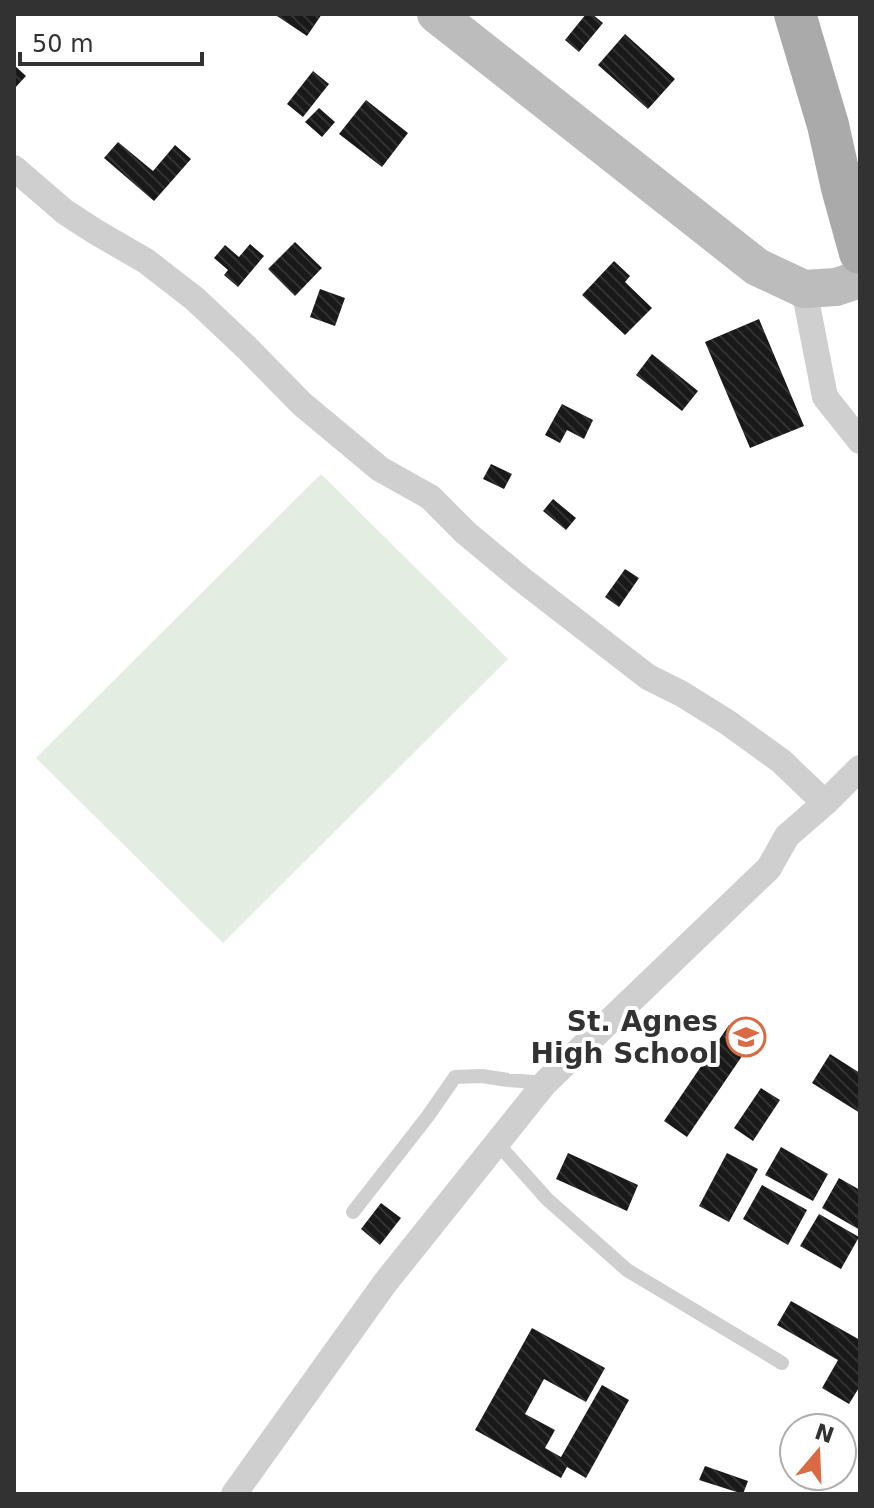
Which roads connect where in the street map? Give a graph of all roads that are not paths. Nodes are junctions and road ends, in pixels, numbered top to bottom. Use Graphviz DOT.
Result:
graph roads {
  1 [pos="436,14"];
  2 [pos="795,14"];
  3 [pos="14,168"];
  4 [pos="860,253"];
  5 [pos="860,279"];
  6 [pos="804,289"];
  7 [pos="860,441"];
  8 [pos="860,768"];
  9 [pos="825,803"];
  10 [pos="545,1083"];
  11 [pos="497,1143"];
  12 [pos="353,1212"];
  13 [pos="782,1363"];
  14 [pos="234,1494"];
  1 -- 6 [label="street"];
  2 -- 4 [label="main road"];
  3 -- 9 [label="street"];
  5 -- 6 [label="street"];
  6 -- 7 [label="street"];
  8 -- 9 [label="street"];
  9 -- 10 [label="street"];
  10 -- 11 [label="street"];
  10 -- 12 [label="lane"];
  11 -- 13 [label="lane"];
  11 -- 14 [label="street"];
}
